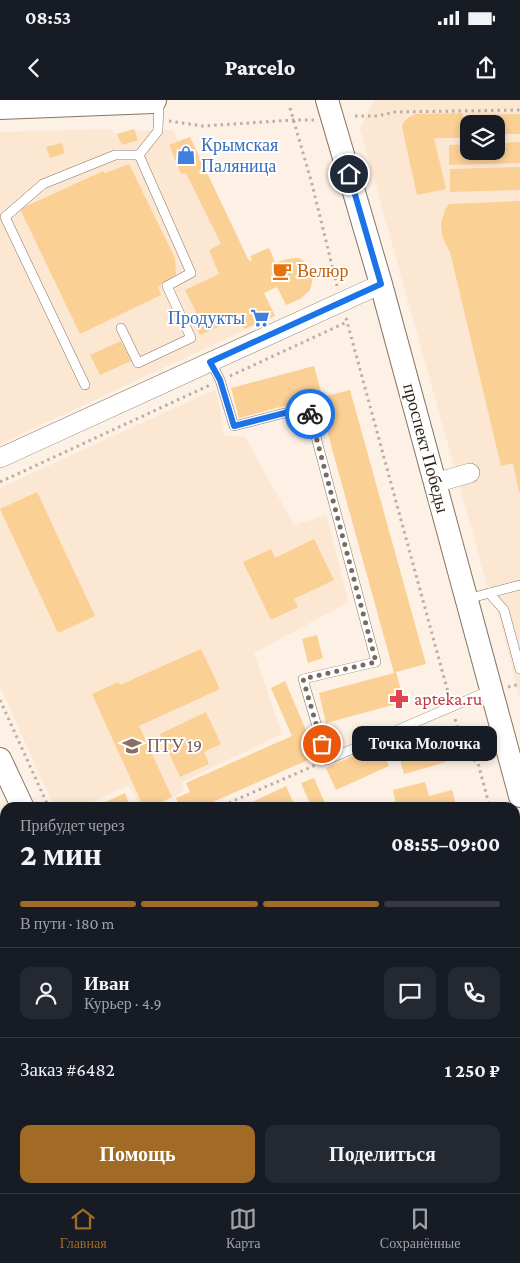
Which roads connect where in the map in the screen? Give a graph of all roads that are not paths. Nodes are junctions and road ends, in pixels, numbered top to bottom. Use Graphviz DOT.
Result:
graph roads {
  1 [pos="153,100"];
  2 [pos="159,100"];
  3 [pos="327,100"];
  4 [pos="0,106"];
  5 [pos="139,155"];
  6 [pos="381,284"];
  7 [pos="121,328"];
  8 [pos="210,362"];
  9 [pos="85,385"];
  10 [pos="0,458"];
  11 [pos="470,472"];
  12 [pos="435,483"];
  13 [pos="520,585"];
  14 [pos="489,593"];
  15 [pos="467,599"];
  16 [pos="520,669"];
  17 [pos="499,688"];
  18 [pos="515,758"];
  19 [pos="0,759"];
  20 [pos="520,796"];
  21 [pos="20,802"];
  1 -- 4 [label="main road"];
  2 -- 5 [label="lane"];
  3 -- 6 [label="street, проспект Победы"];
  5 -- 7 [label="lane"];
  5 -- 9 [label="lane"];
  6 -- 8 [label="street"];
  6 -- 12 [label="street, проспект Победы"];
  8 -- 10 [label="street"];
  8 -- 17 [label="lane"];
  11 -- 12 [label="street"];
  12 -- 15 [label="street, проспект Победы"];
  13 -- 14 [label="lane"];
  14 -- 15 [label="lane"];
  14 -- 16 [label="lane"];
  15 -- 17 [label="street, проспект Победы"];
  17 -- 18 [label="street, проспект Победы"];
  18 -- 20 [label="street, проспект Победы"];
  19 -- 21 [label="street"];
}
